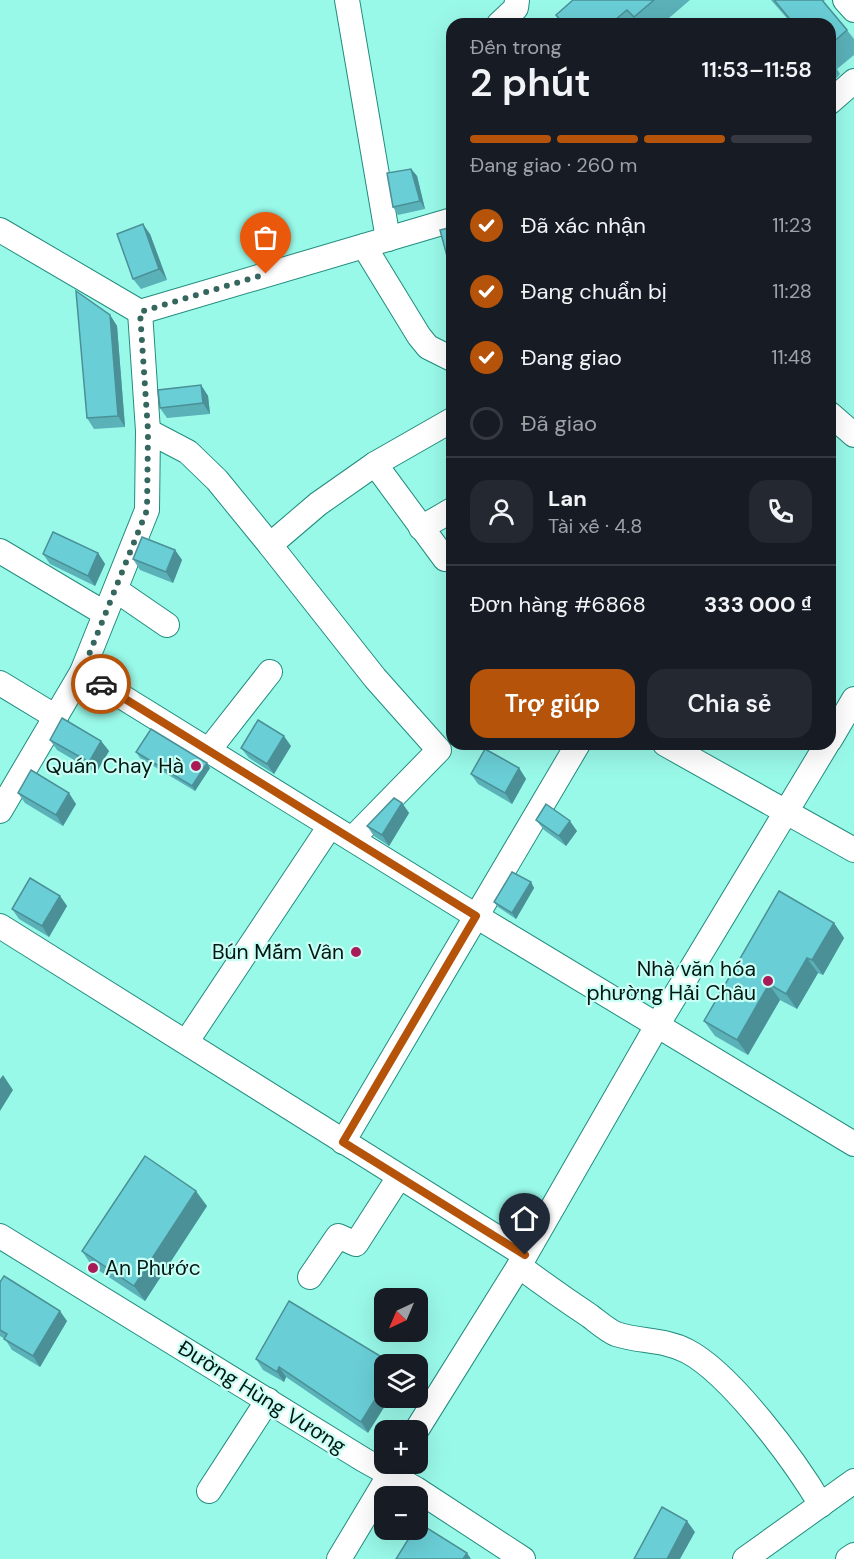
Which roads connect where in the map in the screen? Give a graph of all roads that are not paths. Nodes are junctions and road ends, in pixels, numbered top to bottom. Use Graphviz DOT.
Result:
graph roads {
  1 [pos="347,0"];
  2 [pos="517,0"];
  3 [pos="845,0"];
  4 [pos="854,10"];
  5 [pos="505,18"];
  6 [pos="854,81"];
  7 [pos="836,97"];
  8 [pos="446,221"];
  9 [pos="0,230"];
  10 [pos="388,239"];
  11 [pos="364,246"];
  12 [pos="140,312"];
  13 [pos="446,356"];
  14 [pos="836,419"];
  15 [pos="446,423"];
  16 [pos="148,431"];
  17 [pos="854,435"];
  18 [pos="375,464"];
  19 [pos="446,513"];
  20 [pos="421,528"];
  21 [pos="270,545"];
  22 [pos="0,551"];
  23 [pos="446,555"];
  24 [pos="116,590"];
  25 [pos="104,614"];
  26 [pos="167,625"];
  27 [pos="82,672"];
  28 [pos="270,672"];
  29 [pos="0,683"];
  30 [pos="854,699"];
  31 [pos="56,717"];
  32 [pos="836,730"];
  33 [pos="574,750"];
  34 [pos="675,750"];
  35 [pos="823,750"];
  36 [pos="208,751"];
  37 [pos="0,811"];
  38 [pos="785,813"];
  39 [pos="330,826"];
  40 [pos="351,839"];
  41 [pos="854,850"];
  42 [pos="476,916"];
  43 [pos="0,926"];
  44 [pos="658,1024"];
  45 [pos="187,1041"];
  46 [pos="851,1133"];
  47 [pos="343,1142"];
  48 [pos="399,1177"];
  49 [pos="0,1236"];
  50 [pos="522,1261"];
  51 [pos="310,1277"];
  52 [pos="268,1400"];
  53 [pos="424,1420"];
  54 [pos="374,1459"];
  55 [pos="390,1474"];
  56 [pos="400,1474"];
  57 [pos="854,1481"];
  58 [pos="209,1491"];
  59 [pos="821,1504"];
  60 [pos="854,1555"];
  61 [pos="339,1559"];
  62 [pos="523,1559"];
  63 [pos="745,1559"];
  64 [pos="848,1559"];
  1 -- 10 [label="street"];
  2 -- 5 [label="street"];
  3 -- 4 [label="street"];
  6 -- 7 [label="street"];
  8 -- 10 [label="street"];
  9 -- 12 [label="street"];
  10 -- 11 [label="street"];
  11 -- 12 [label="street"];
  11 -- 13 [label="street"];
  12 -- 16 [label="street"];
  14 -- 17 [label="street"];
  15 -- 18 [label="street"];
  16 -- 21 [label="street"];
  16 -- 24 [label="street"];
  18 -- 20 [label="street"];
  18 -- 21 [label="street"];
  19 -- 20 [label="street"];
  20 -- 23 [label="street"];
  21 -- 40 [label="street"];
  22 -- 25 [label="street"];
  24 -- 25 [label="street"];
  24 -- 26 [label="street"];
  25 -- 27 [label="street"];
  27 -- 31 [label="street"];
  27 -- 36 [label="street"];
  28 -- 36 [label="street"];
  29 -- 31 [label="street"];
  30 -- 32 [label="street"];
  31 -- 37 [label="street"];
  33 -- 42 [label="street"];
  34 -- 38 [label="street"];
  35 -- 38 [label="street"];
  36 -- 39 [label="street"];
  38 -- 41 [label="street"];
  38 -- 44 [label="street"];
  39 -- 40 [label="street"];
  39 -- 45 [label="street"];
  40 -- 42 [label="street"];
  42 -- 44 [label="street"];
  42 -- 47 [label="street"];
  43 -- 45 [label="street"];
  44 -- 46 [label="street"];
  44 -- 50 [label="street"];
  45 -- 47 [label="street"];
  47 -- 48 [label="street"];
  48 -- 50 [label="street"];
  48 -- 51 [label="street"];
  49 -- 52 [label="street, Đường Hùng Vương"];
  50 -- 53 [label="street"];
  50 -- 59 [label="street"];
  52 -- 54 [label="street, Đường Hùng Vương"];
  52 -- 58 [label="street"];
  55 -- 61 [label="street"];
  56 -- 62 [label="street, Đường Hùng Vương"];
  57 -- 59 [label="street"];
  59 -- 63 [label="street"];
  60 -- 64 [label="street"];
}
